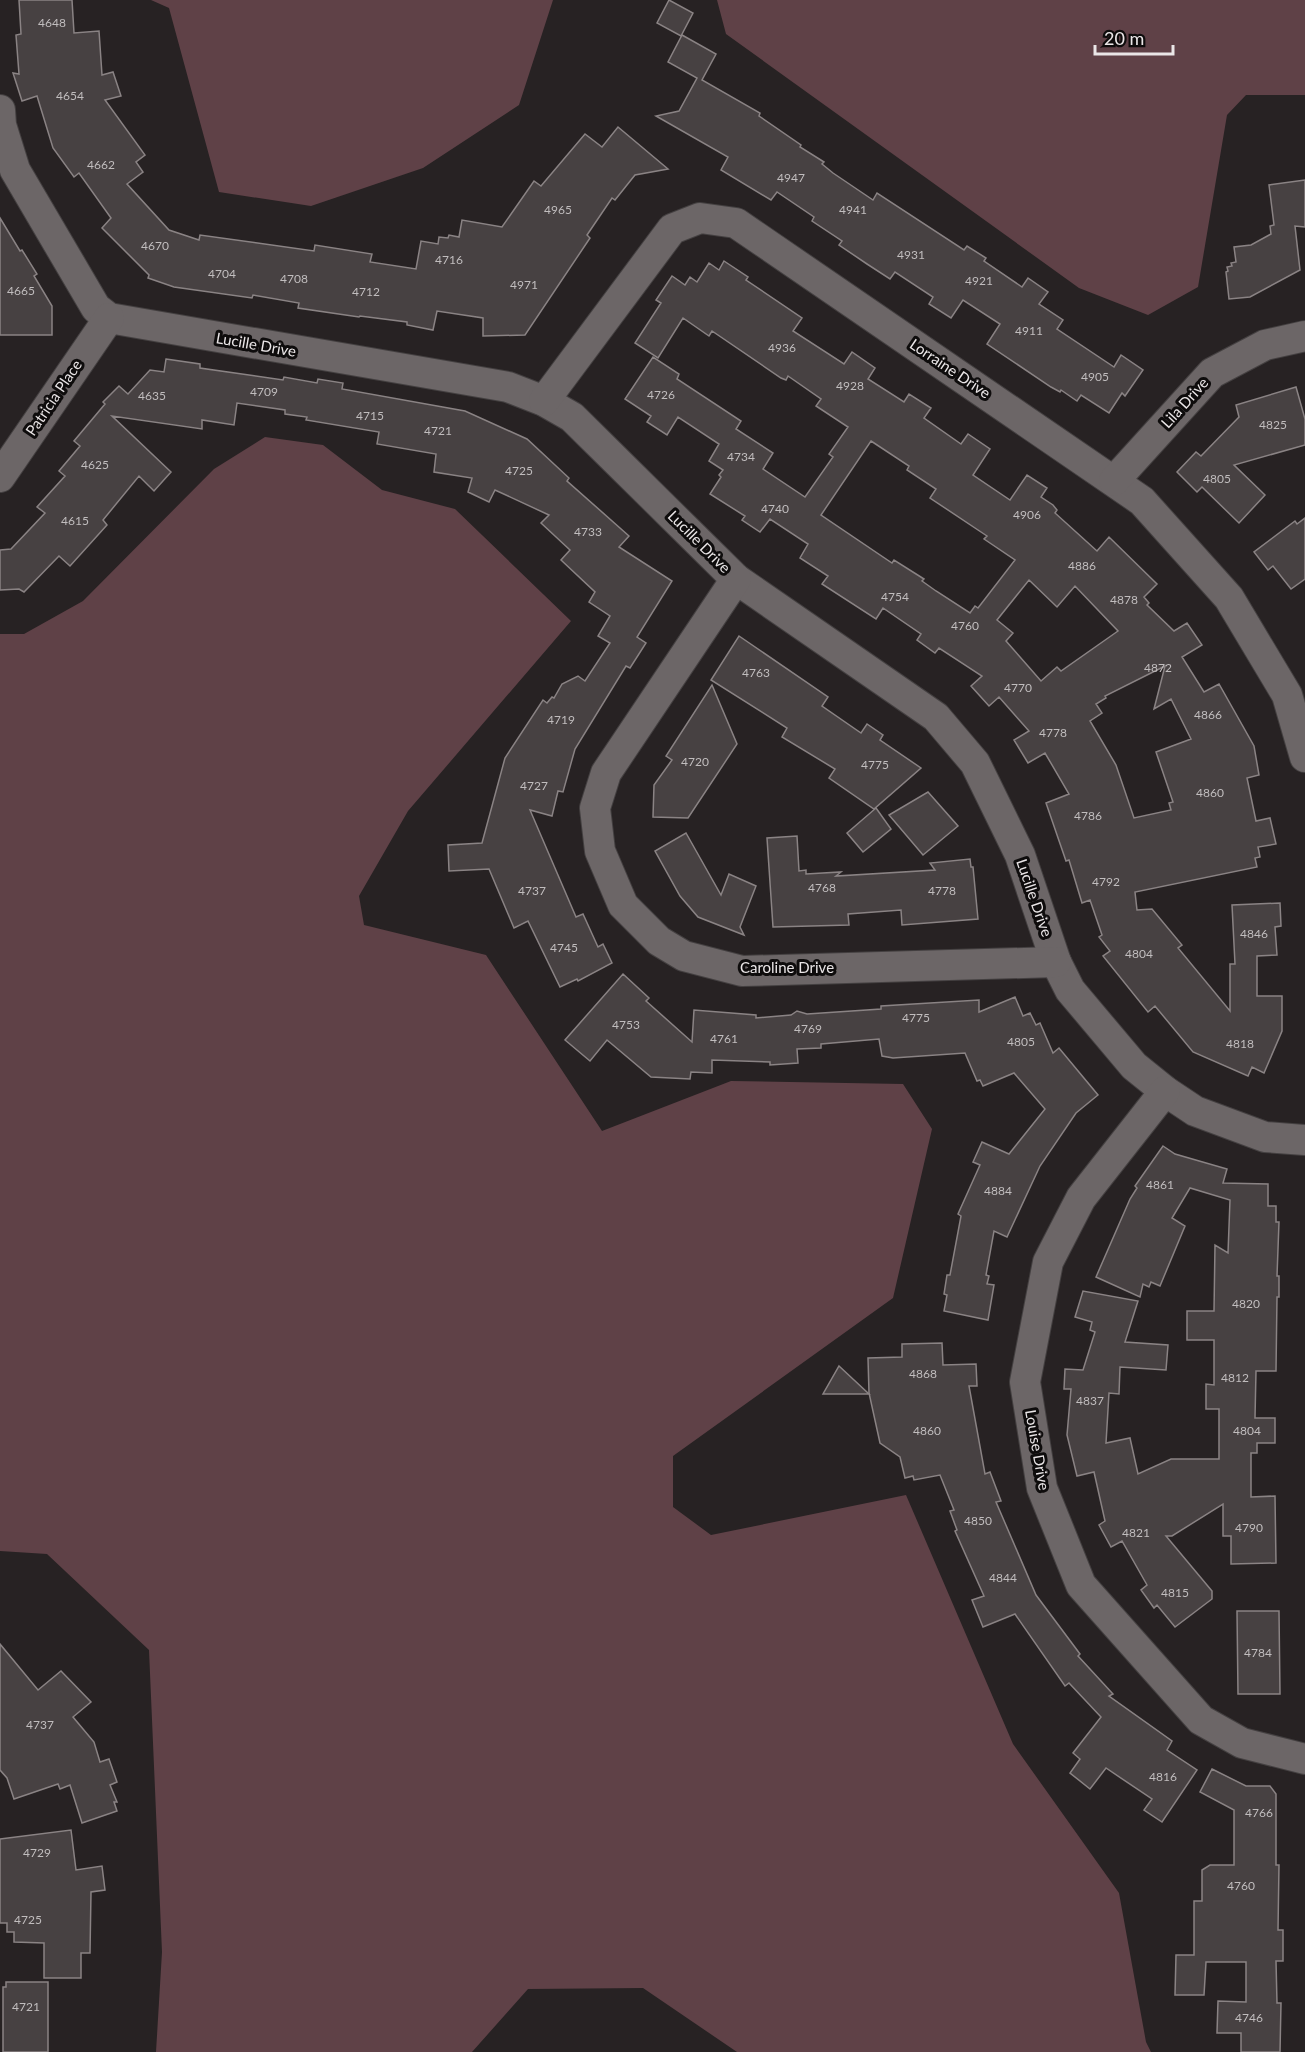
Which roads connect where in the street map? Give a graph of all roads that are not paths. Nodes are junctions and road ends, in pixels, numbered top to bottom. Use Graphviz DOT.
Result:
graph roads {
  1 [pos="0,120"];
  2 [pos="109,318"];
  3 [pos="1305,336"];
  4 [pos="544,401"];
  5 [pos="0,477"];
  6 [pos="1114,481"];
  7 [pos="736,579"];
  8 [pos="1305,757"];
  9 [pos="1056,962"];
  10 [pos="1165,1091"];
  11 [pos="1305,1140"];
  12 [pos="1305,1758"];
  1 -- 2 [label="street"];
  2 -- 4 [label="street, Lucille Drive"];
  2 -- 5 [label="street, Patricia Place"];
  3 -- 6 [label="street, Lila Drive"];
  4 -- 6 [label="street, Lorraine Drive"];
  4 -- 7 [label="street, Lucille Drive"];
  6 -- 8 [label="street, Lorraine Drive"];
  7 -- 9 [label="street, Lucille Drive"];
  7 -- 9 [label="street, Caroline Drive"];
  9 -- 10 [label="street, Lucille Drive"];
  10 -- 11 [label="street, Lucille Drive"];
  10 -- 12 [label="street, Louise Drive"];
}
